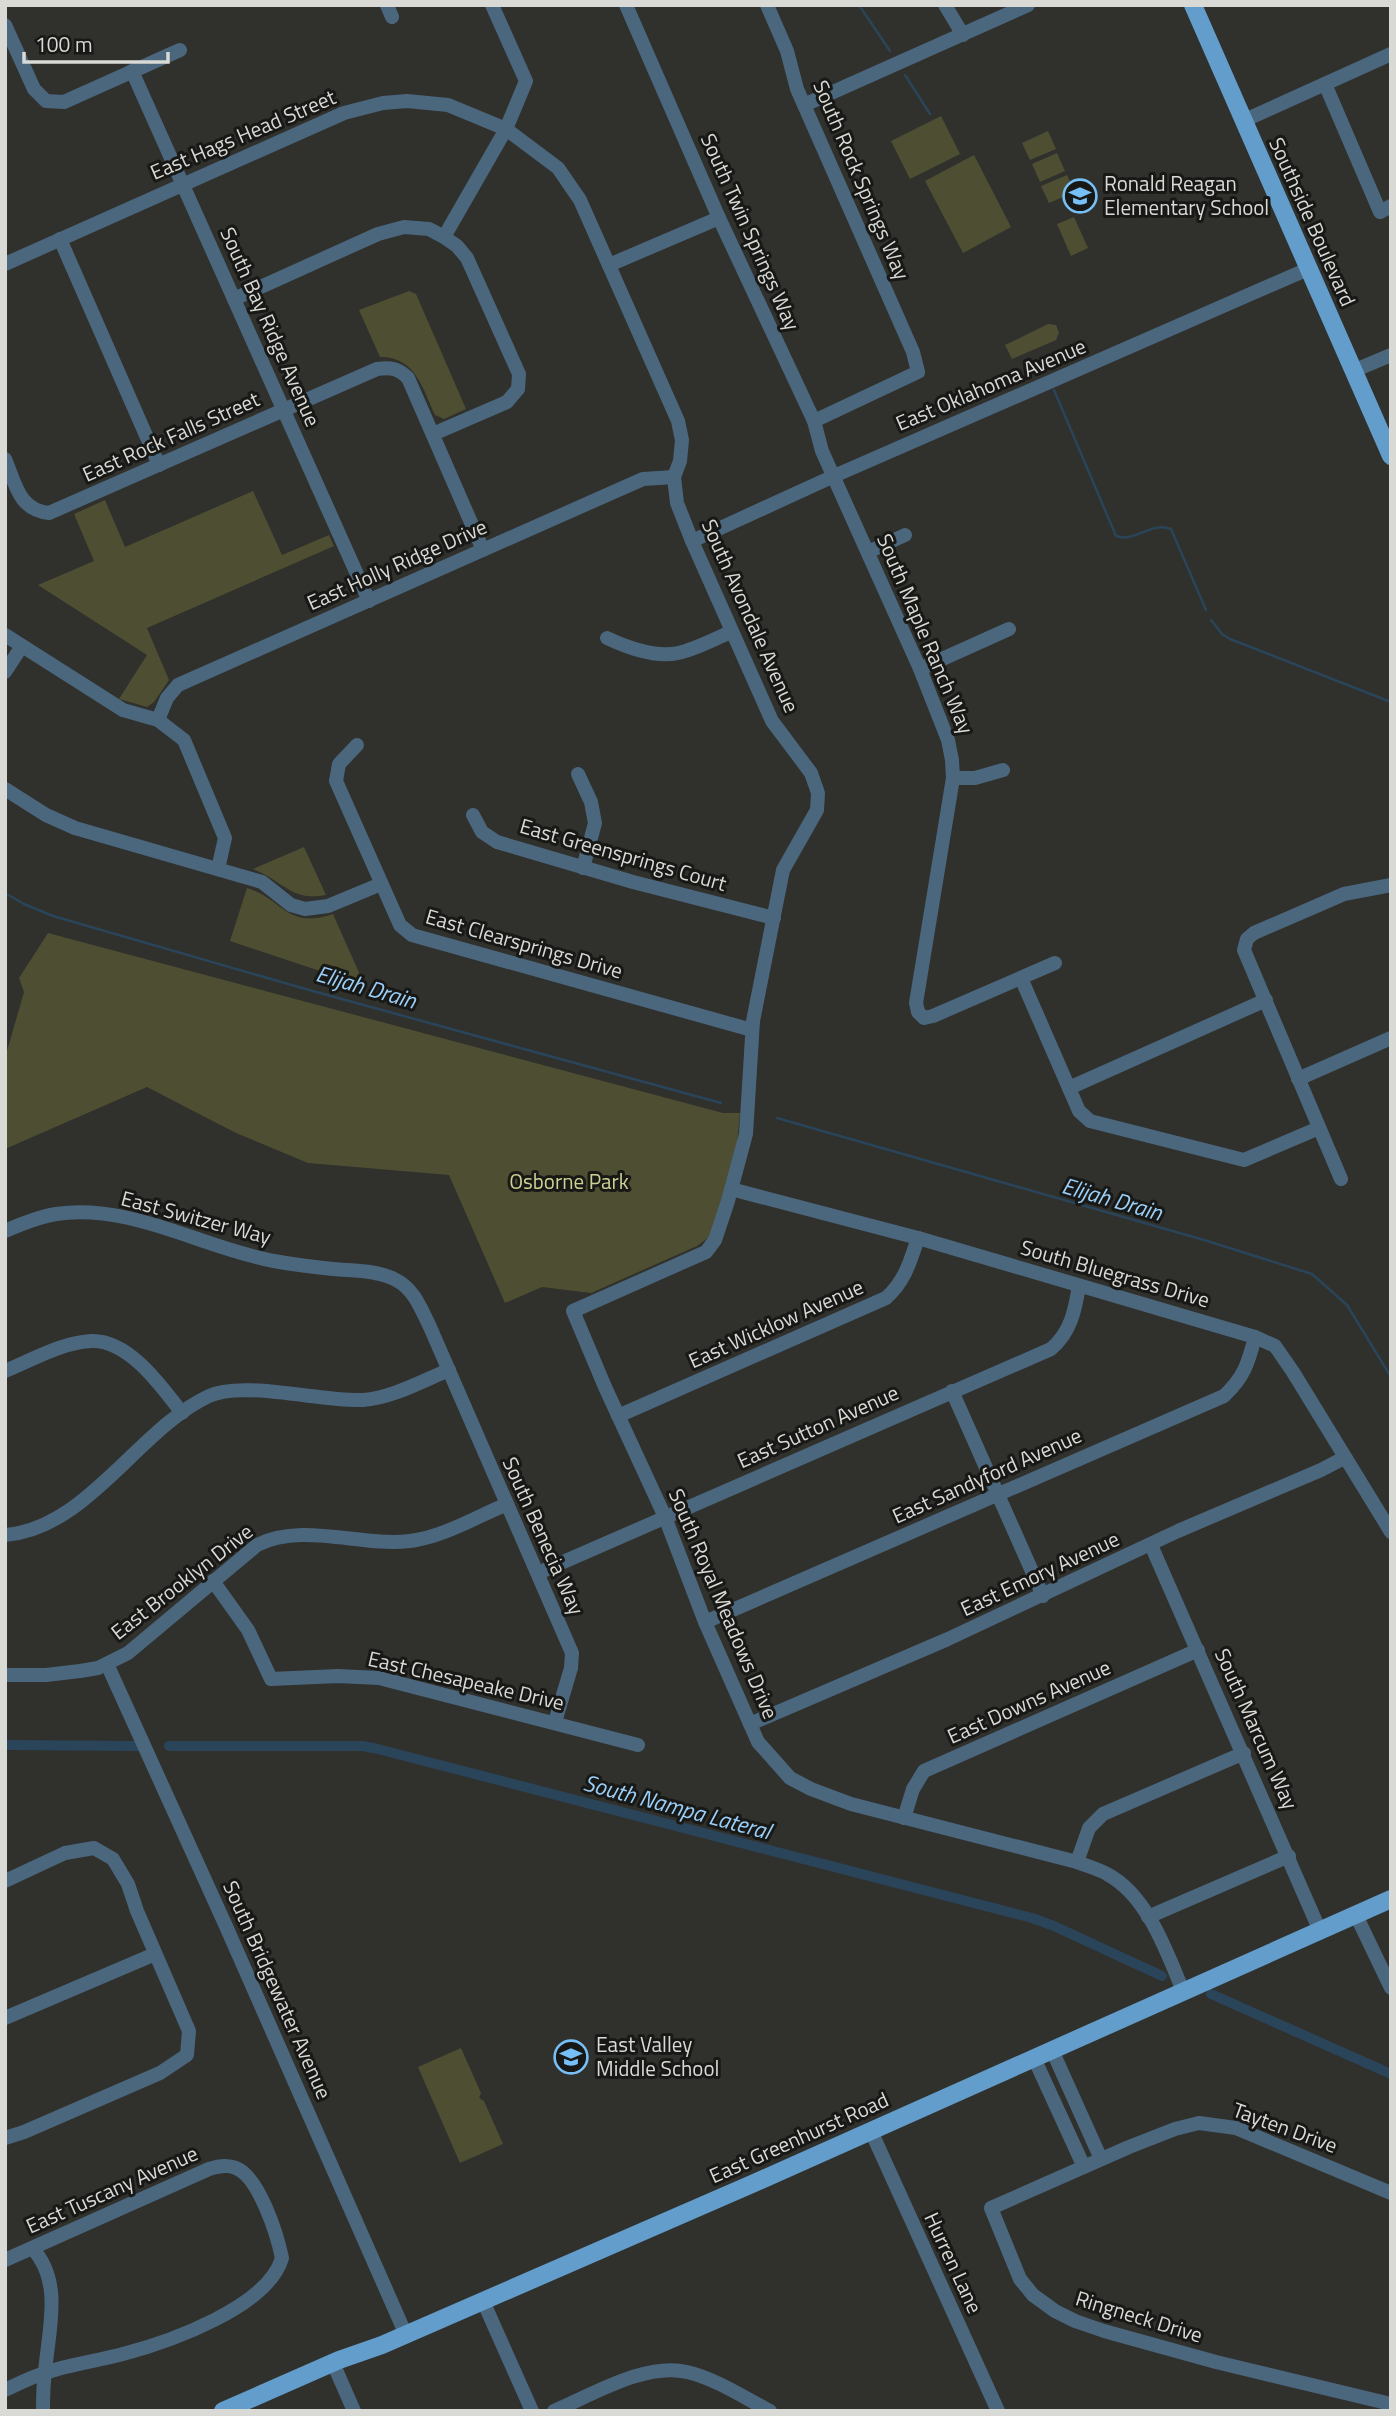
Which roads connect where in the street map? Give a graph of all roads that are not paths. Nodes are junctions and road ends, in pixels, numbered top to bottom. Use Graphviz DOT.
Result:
graph roads {
  1 [pos="492,5"];
  2 [pos="626,5"];
  3 [pos="767,5"];
  4 [pos="945,5"];
  5 [pos="1028,5"];
  6 [pos="1193,5"];
  7 [pos="5,25"];
  8 [pos="963,35"];
  9 [pos="180,50"];
  10 [pos="11,54"];
  11 [pos="1391,54"];
  12 [pos="132,71"];
  13 [pos="1325,84"];
  14 [pos="804,104"];
  15 [pos="1243,121"];
  16 [pos="506,129"];
  17 [pos="184,184"];
  18 [pos="1391,206"];
  19 [pos="719,218"];
  20 [pos="444,237"];
  21 [pos="61,239"];
  22 [pos="5,264"];
  23 [pos="609,265"];
  24 [pos="1308,269"];
  25 [pos="234,299"];
  26 [pos="1391,355"];
  27 [pos="1353,371"];
  28 [pos="284,410"];
  29 [pos="814,421"];
  30 [pos="432,435"];
  31 [pos="1391,456"];
  32 [pos="5,459"];
  33 [pos="159,465"];
  34 [pos="834,476"];
  35 [pos="674,477"];
  36 [pos="905,536"];
  37 [pos="692,541"];
  38 [pos="483,550"];
  39 [pos="868,552"];
  40 [pos="369,601"];
  41 [pos="1009,629"];
  42 [pos="731,632"];
  43 [pos="5,635"];
  44 [pos="607,638"];
  45 [pos="22,646"];
  46 [pos="920,669"];
  47 [pos="5,672"];
  48 [pos="158,720"];
  49 [pos="357,745"];
  50 [pos="1003,770"];
  51 [pos="578,774"];
  52 [pos="953,778"];
  53 [pos="5,789"];
  54 [pos="473,815"];
  55 [pos="583,868"];
  56 [pos="218,869"];
  57 [pos="381,884"];
  58 [pos="1391,885"];
  59 [pos="774,918"];
  60 [pos="1055,963"];
  61 [pos="1021,978"];
  62 [pos="1266,1000"];
  63 [pos="752,1030"];
  64 [pos="1391,1038"];
  65 [pos="1298,1079"];
  66 [pos="1069,1088"];
  67 [pos="1319,1128"];
  68 [pos="1341,1179"];
  69 [pos="731,1189"];
  70 [pos="5,1231"];
  71 [pos="918,1238"];
  72 [pos="1079,1286"];
  73 [pos="573,1311"];
  74 [pos="1255,1337"];
  75 [pos="449,1370"];
  76 [pos="5,1371"];
  77 [pos="952,1391"];
  78 [pos="182,1413"];
  79 [pos="618,1416"];
  80 [pos="1344,1458"];
  81 [pos="997,1494"];
  82 [pos="505,1504"];
  83 [pos="665,1517"];
  84 [pos="1391,1532"];
  85 [pos="5,1535"];
  86 [pos="1151,1545"];
  87 [pos="538,1573"];
  88 [pos="213,1581"];
  89 [pos="1043,1596"];
  90 [pos="705,1622"];
  91 [pos="1198,1650"];
  92 [pos="107,1664"];
  93 [pos="5,1675"];
  94 [pos="555,1722"];
  95 [pos="750,1724"];
  96 [pos="638,1745"];
  97 [pos="1244,1753"];
  98 [pos="904,1818"];
  99 [pos="1289,1856"];
  100 [pos="1077,1862"];
  101 [pos="5,1881"];
  102 [pos="1391,1899"];
  103 [pos="1356,1914"];
  104 [pos="1148,1917"];
  105 [pos="1320,1931"];
  106 [pos="155,1954"];
  107 [pos="1391,1988"];
  108 [pos="1183,1991"];
  109 [pos="5,2018"];
  110 [pos="1052,2050"];
  111 [pos="1034,2058"];
  112 [pos="871,2131"];
  113 [pos="5,2138"];
  114 [pos="1101,2159"];
  115 [pos="1084,2167"];
  116 [pos="1391,2193"];
  117 [pos="32,2248"];
  118 [pos="5,2260"];
  119 [pos="483,2301"];
  120 [pos="406,2334"];
  121 [pos="333,2363"];
  122 [pos="45,2373"];
  123 [pos="5,2390"];
  124 [pos="1391,2404"];
  125 [pos="742,2405"];
  126 [pos="43,2411"];
  127 [pos="223,2411"];
  128 [pos="354,2411"];
  129 [pos="532,2411"];
  130 [pos="554,2411"];
  131 [pos="770,2411"];
  132 [pos="998,2411"];
  1 -- 16 [label="street"];
  2 -- 19 [label="street, South Twin Springs Way"];
  3 -- 14 [label="street, South Rock Springs Way"];
  4 -- 8 [label="street"];
  5 -- 8 [label="street"];
  6 -- 15 [label="main road, Southside Boulevard"];
  7 -- 10 [label="street"];
  8 -- 14 [label="street"];
  9 -- 12 [label="street"];
  10 -- 12 [label="street"];
  11 -- 13 [label="street"];
  12 -- 17 [label="street, South Bay Ridge Avenue"];
  13 -- 15 [label="street"];
  13 -- 18 [label="street"];
  14 -- 29 [label="street, South Rock Springs Way"];
  15 -- 24 [label="main road, Southside Boulevard"];
  16 -- 17 [label="street, East Hags Head Street"];
  16 -- 20 [label="street"];
  16 -- 23 [label="street, South Avondale Avenue"];
  17 -- 21 [label="street, East Hags Head Street"];
  17 -- 25 [label="street, South Bay Ridge Avenue"];
  19 -- 23 [label="street"];
  19 -- 29 [label="street, South Twin Springs Way"];
  20 -- 25 [label="street"];
  20 -- 30 [label="street"];
  21 -- 22 [label="street, East Hags Head Street"];
  21 -- 33 [label="street"];
  23 -- 35 [label="street, South Avondale Avenue"];
  24 -- 27 [label="main road, Southside Boulevard"];
  24 -- 34 [label="street, East Oklahoma Avenue"];
  25 -- 28 [label="street, South Bay Ridge Avenue"];
  26 -- 27 [label="street"];
  27 -- 31 [label="main road, Southside Boulevard"];
  28 -- 30 [label="street, East Rock Falls Street"];
  28 -- 33 [label="street, East Rock Falls Street"];
  28 -- 40 [label="street, South Bay Ridge Avenue"];
  29 -- 34 [label="street, South Twin Springs Way"];
  30 -- 38 [label="street"];
  32 -- 33 [label="street, East Rock Falls Street"];
  34 -- 37 [label="street, East Oklahoma Avenue"];
  34 -- 39 [label="street, South Maple Ranch Way"];
  35 -- 37 [label="street, South Avondale Avenue"];
  35 -- 38 [label="street, East Holly Ridge Drive"];
  36 -- 39 [label="street"];
  37 -- 42 [label="street, South Avondale Avenue"];
  38 -- 40 [label="street, East Holly Ridge Drive"];
  39 -- 46 [label="street, South Maple Ranch Way"];
  40 -- 48 [label="street, East Holly Ridge Drive"];
  41 -- 46 [label="street"];
  42 -- 44 [label="street"];
  42 -- 59 [label="street, South Avondale Avenue"];
  43 -- 45 [label="street"];
  45 -- 47 [label="street"];
  45 -- 48 [label="street"];
  46 -- 52 [label="street, South Maple Ranch Way"];
  48 -- 56 [label="street"];
  49 -- 57 [label="street, East Clearsprings Drive"];
  50 -- 52 [label="street"];
  51 -- 55 [label="street"];
  52 -- 61 [label="street, South Maple Ranch Way"];
  53 -- 56 [label="street"];
  54 -- 55 [label="street, East Greensprings Court"];
  55 -- 59 [label="street, East Greensprings Court"];
  56 -- 57 [label="street"];
  57 -- 63 [label="street, East Clearsprings Drive"];
  58 -- 62 [label="street"];
  59 -- 63 [label="street, South Avondale Avenue"];
  60 -- 61 [label="street"];
  61 -- 66 [label="street"];
  62 -- 65 [label="street"];
  62 -- 66 [label="street"];
  63 -- 69 [label="street, South Avondale Avenue"];
  64 -- 65 [label="street"];
  65 -- 67 [label="street"];
  66 -- 67 [label="street"];
  67 -- 68 [label="street"];
  69 -- 71 [label="street, South Bluegrass Drive"];
  69 -- 73 [label="street, South Avondale Avenue"];
  70 -- 75 [label="street, East Switzer Way"];
  71 -- 72 [label="street, South Bluegrass Drive"];
  71 -- 79 [label="street, East Wicklow Avenue"];
  72 -- 74 [label="street, South Bluegrass Drive"];
  72 -- 77 [label="street, East Sutton Avenue"];
  73 -- 79 [label="street, South Royal Meadows Drive"];
  74 -- 80 [label="street, South Bluegrass Drive"];
  74 -- 81 [label="street, East Sandyford Avenue"];
  75 -- 78 [label="street"];
  75 -- 82 [label="street, South Benecia Way"];
  76 -- 78 [label="street"];
  77 -- 81 [label="street"];
  77 -- 83 [label="street, East Sutton Avenue"];
  78 -- 85 [label="street"];
  79 -- 83 [label="street, South Royal Meadows Drive"];
  80 -- 84 [label="street, South Bluegrass Drive"];
  80 -- 86 [label="street, East Emory Avenue"];
  81 -- 89 [label="street"];
  81 -- 90 [label="street, East Sandyford Avenue"];
  82 -- 87 [label="street, South Benecia Way"];
  82 -- 88 [label="street, East Brooklyn Drive"];
  83 -- 87 [label="street, East Sutton Avenue"];
  83 -- 90 [label="street, South Royal Meadows Drive"];
  86 -- 89 [label="street, East Emory Avenue"];
  86 -- 91 [label="street, South Marcum Way"];
  87 -- 94 [label="street, South Benecia Way"];
  88 -- 92 [label="street, East Brooklyn Drive"];
  88 -- 94 [label="street, East Chesapeake Drive"];
  89 -- 95 [label="street, East Emory Avenue"];
  90 -- 95 [label="street, South Royal Meadows Drive"];
  91 -- 97 [label="street, South Marcum Way"];
  91 -- 98 [label="street, East Downs Avenue"];
  92 -- 93 [label="street, East Brooklyn Drive"];
  92 -- 120 [label="street, South Bridgewater Avenue"];
  94 -- 96 [label="street, East Chesapeake Drive"];
  95 -- 98 [label="street, South Royal Meadows Drive"];
  97 -- 99 [label="street, South Marcum Way"];
  97 -- 100 [label="street"];
  98 -- 100 [label="street, South Royal Meadows Drive"];
  99 -- 104 [label="street"];
  99 -- 105 [label="street, South Marcum Way"];
  100 -- 104 [label="street, South Royal Meadows Drive"];
  101 -- 106 [label="street"];
  102 -- 103 [label="main road, East Greenhurst Road"];
  103 -- 105 [label="main road, East Greenhurst Road"];
  103 -- 107 [label="street"];
  104 -- 108 [label="street, South Royal Meadows Drive"];
  105 -- 108 [label="main road, East Greenhurst Road"];
  106 -- 109 [label="street"];
  106 -- 113 [label="street"];
  108 -- 110 [label="main road, East Greenhurst Road"];
  110 -- 111 [label="main road, East Greenhurst Road"];
  110 -- 114 [label="street"];
  111 -- 112 [label="main road, East Greenhurst Road"];
  111 -- 115 [label="street"];
  112 -- 119 [label="main road, East Greenhurst Road"];
  112 -- 132 [label="street, Hurren Lane"];
  114 -- 115 [label="street, Tayten Drive"];
  114 -- 116 [label="street, Tayten Drive"];
  115 -- 124 [label="street, Ringneck Drive"];
  117 -- 118 [label="street, East Tuscany Avenue"];
  117 -- 122 [label="street"];
  117 -- 122 [label="street, East Tuscany Avenue"];
  119 -- 120 [label="main road, East Greenhurst Road"];
  119 -- 129 [label="street"];
  120 -- 121 [label="main road, East Greenhurst Road"];
  121 -- 127 [label="main road, East Greenhurst Road"];
  121 -- 128 [label="street"];
  122 -- 123 [label="street"];
  122 -- 126 [label="street"];
  125 -- 130 [label="street"];
  125 -- 131 [label="street"];
}
